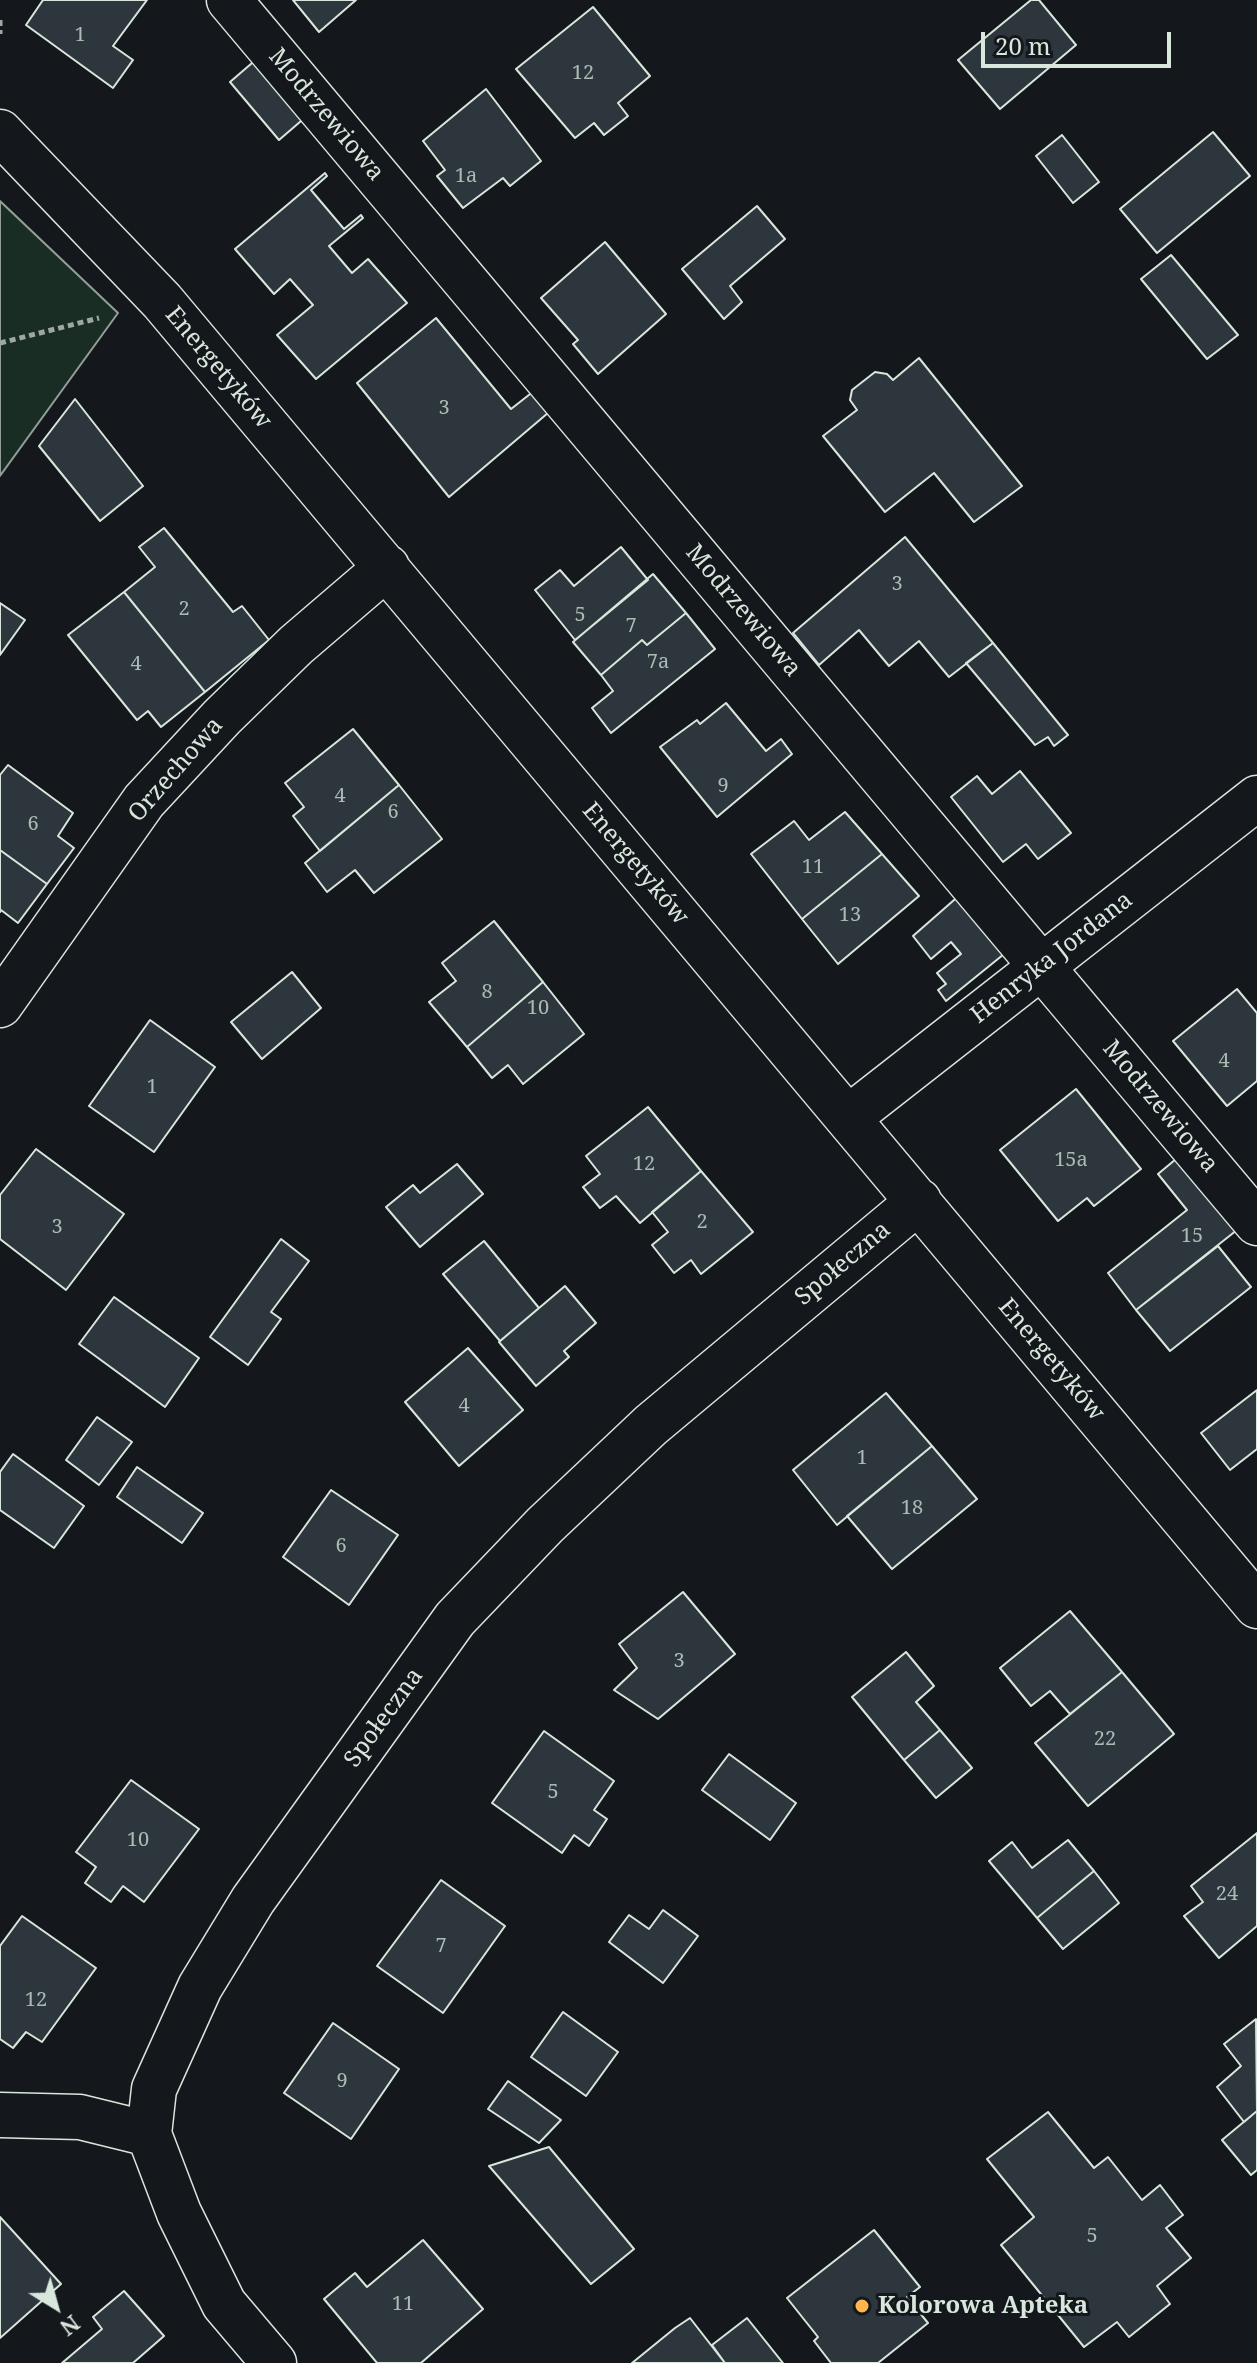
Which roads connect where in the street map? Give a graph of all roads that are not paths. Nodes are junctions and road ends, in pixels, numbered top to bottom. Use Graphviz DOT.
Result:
graph roads {
  1 [pos="229,0"];
  2 [pos="0,132"];
  3 [pos="387,567"];
  4 [pos="1257,798"];
  5 [pos="1041,966"];
  6 [pos="0,1005"];
  7 [pos="848,1118"];
  8 [pos="919,1201"];
  9 [pos="1257,1223"];
  10 [pos="1257,1606"];
  11 [pos="0,2115"];
  12 [pos="149,2134"];
  13 [pos="274,2363"];
  1 -- 5 [label="street, Modrzewiowa"];
  2 -- 3 [label="street, Energetyków"];
  3 -- 6 [label="street, Orzechowa"];
  3 -- 7 [label="street, Energetyków"];
  4 -- 5 [label="street, Henryka Jordana"];
  5 -- 7 [label="street, Henryka Jordana"];
  5 -- 9 [label="street, Modrzewiowa"];
  7 -- 8 [label="street, Energetyków"];
  8 -- 10 [label="street, Energetyków"];
  8 -- 12 [label="street, Społeczna"];
  11 -- 12 [label="street"];
  12 -- 13 [label="street, Społeczna"];
}
